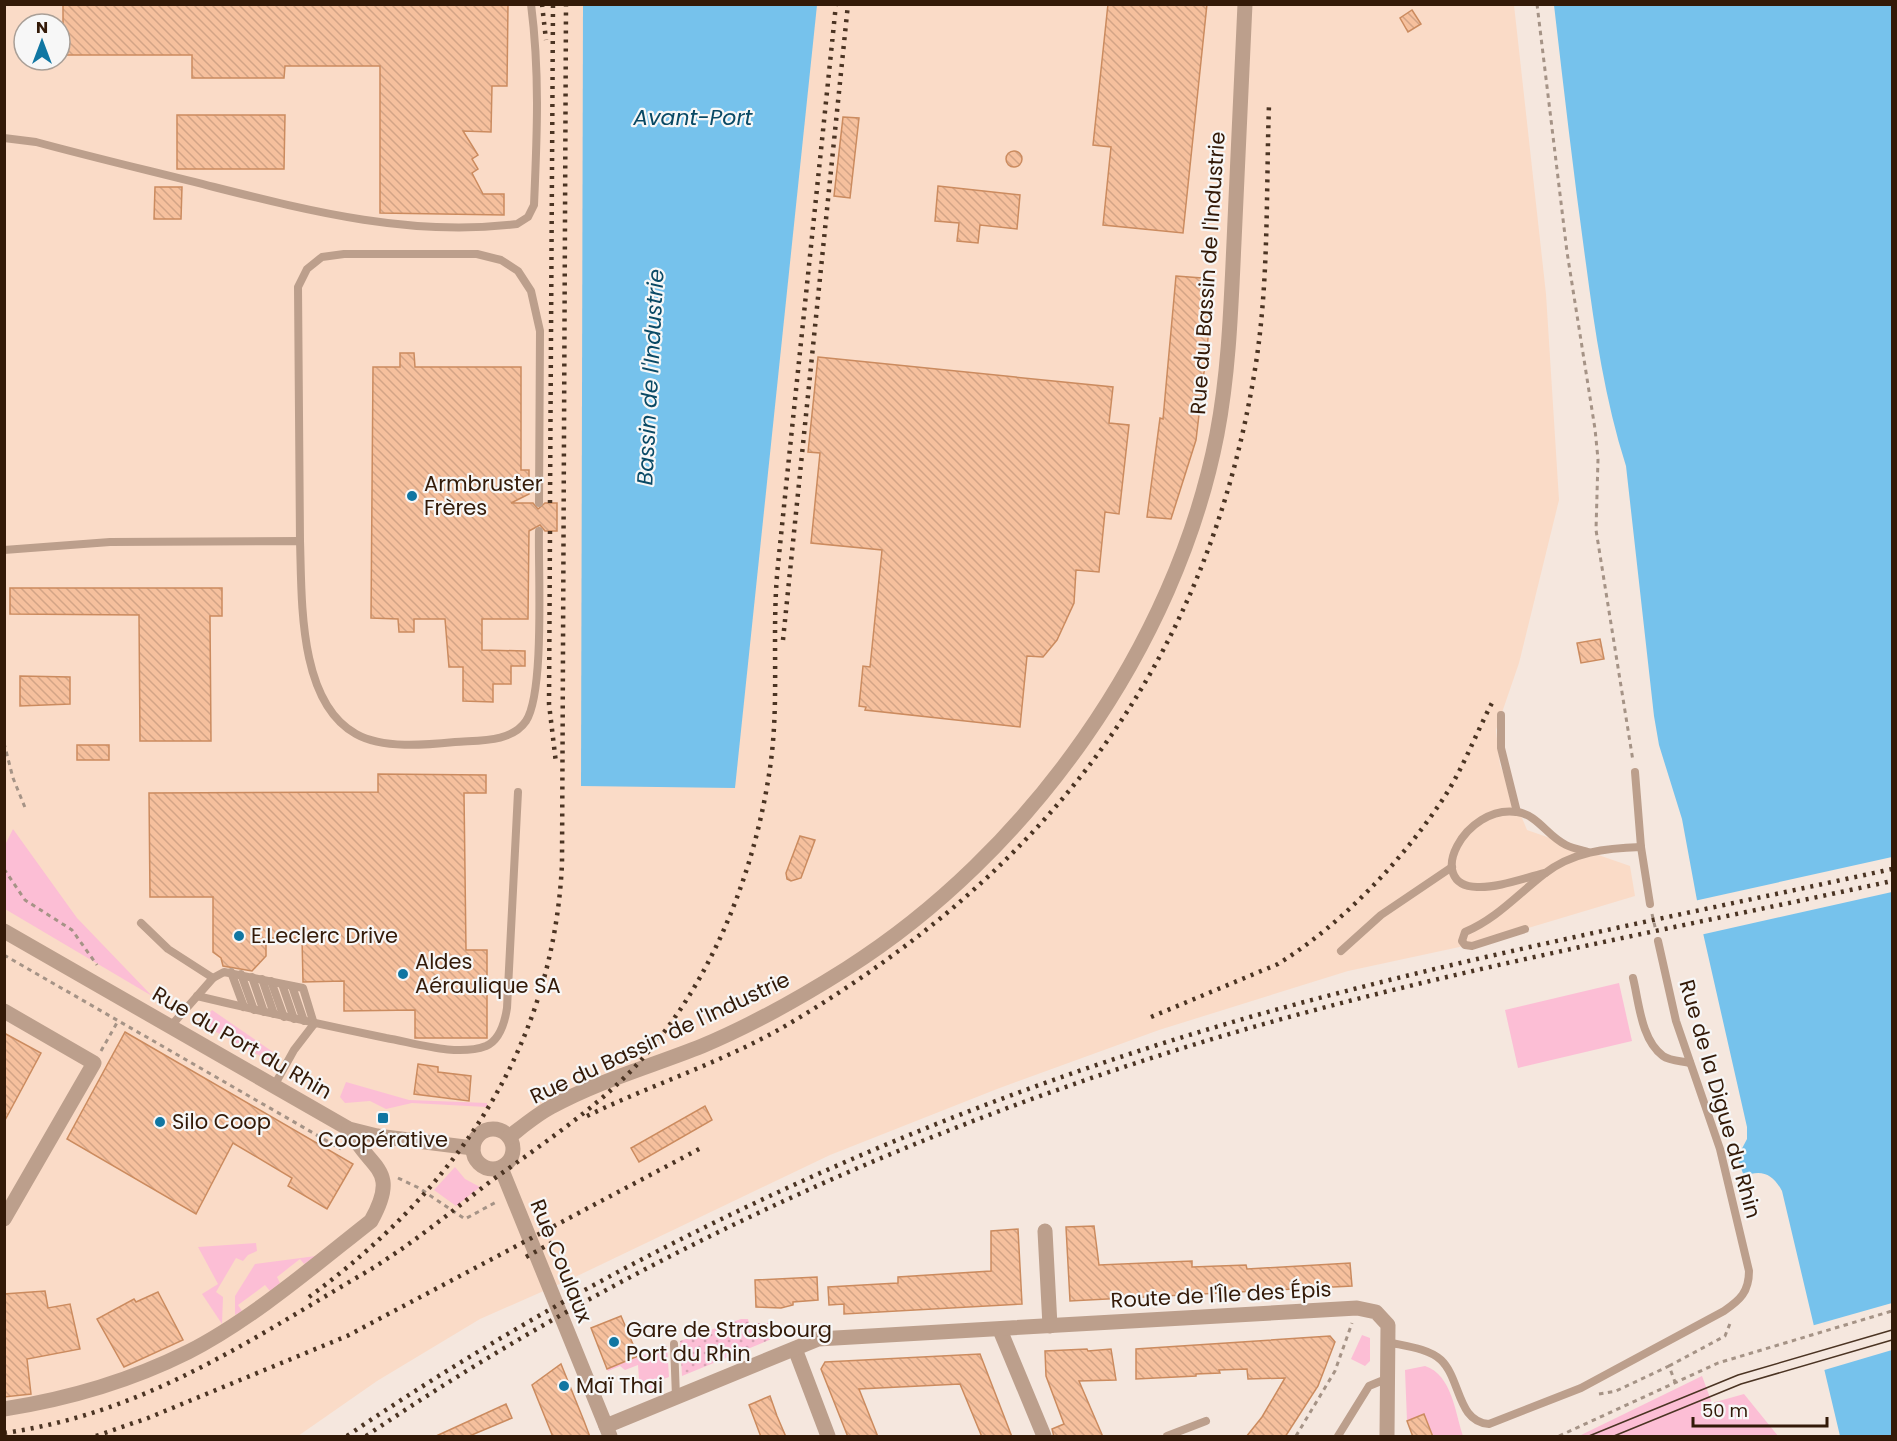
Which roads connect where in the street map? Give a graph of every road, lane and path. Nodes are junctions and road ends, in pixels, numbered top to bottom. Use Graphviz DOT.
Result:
graph roads {
  1 [pos="531,4"];
  2 [pos="1245,4"];
  3 [pos="1537,4"];
  4 [pos="4,138"];
  5 [pos="539,503"];
  6 [pos="539,531"];
  7 [pos="300,541"];
  8 [pos="4,550"];
  9 [pos="1501,715"];
  10 [pos="4,743"];
  11 [pos="1635,772"];
  12 [pos="518,792"];
  13 [pos="26,810"];
  14 [pos="1517,812"];
  15 [pos="1641,847"];
  16 [pos="1588,852"];
  17 [pos="1452,867"];
  18 [pos="4,869"];
  19 [pos="1545,873"];
  20 [pos="1650,904"];
  21 [pos="141,923"];
  22 [pos="1525,929"];
  23 [pos="4,932"];
  24 [pos="1658,941"];
  25 [pos="1341,951"];
  26 [pos="4,955"];
  27 [pos="99,968"];
  28 [pos="231,972"];
  29 [pos="241,974"];
  30 [pos="252,977"];
  31 [pos="213,978"];
  32 [pos="1633,978"];
  33 [pos="267,980"];
  34 [pos="282,984"];
  35 [pos="292,986"];
  36 [pos="197,996"];
  37 [pos="243,1007"];
  38 [pos="254,1010"];
  39 [pos="4,1011"];
  40 [pos="264,1012"];
  41 [pos="274,1014"];
  42 [pos="284,1017"];
  43 [pos="294,1019"];
  44 [pos="118,1021"];
  45 [pos="303,1021"];
  46 [pos="314,1024"];
  47 [pos="170,1027"];
  48 [pos="1690,1062"];
  49 [pos="94,1063"];
  50 [pos="273,1086"];
  51 [pos="350,1129"];
  52 [pos="509,1137"];
  53 [pos="473,1148"];
  54 [pos="348,1152"];
  55 [pos="501,1168"];
  56 [pos="380,1169"];
  57 [pos="504,1198"];
  58 [pos="4,1219"];
  59 [pos="1045,1231"];
  60 [pos="1357,1308"];
  61 [pos="1893,1311"];
  62 [pos="1050,1326"];
  63 [pos="1000,1330"];
  64 [pos="1725,1336"];
  65 [pos="1387,1342"];
  66 [pos="674,1344"];
  67 [pos="795,1349"];
  68 [pos="1668,1366"];
  69 [pos="1386,1379"];
  70 [pos="1675,1382"];
  71 [pos="1616,1390"];
  72 [pos="676,1397"];
  73 [pos="4,1408"];
  74 [pos="1206,1421"];
  75 [pos="608,1431"];
  76 [pos="828,1437"];
  77 [pos="1044,1437"];
  78 [pos="1167,1437"];
  79 [pos="1296,1437"];
  80 [pos="1338,1437"];
  81 [pos="1387,1437"];
  82 [pos="1559,1437"];
  1 -- 4 [label="lane"];
  2 -- 52 [label="street, Rue du Bassin de l'Industrie"];
  3 -- 11 [label="path"];
  5 -- 7 [label="lane"];
  6 -- 7 [label="lane"];
  7 -- 8 [label="lane"];
  9 -- 14 [label="lane"];
  10 -- 13 [label="path"];
  11 -- 15 [label="lane"];
  12 -- 46 [label="lane"];
  14 -- 16 [label="lane"];
  14 -- 17 [label="lane"];
  15 -- 16 [label="lane"];
  15 -- 20 [label="lane"];
  16 -- 19 [label="lane"];
  17 -- 19 [label="lane"];
  17 -- 25 [label="lane"];
  18 -- 27 [label="path"];
  19 -- 22 [label="lane"];
  20 -- 24 [label="path"];
  21 -- 31 [label="lane"];
  23 -- 47 [label="street, Rue du Port du Rhin"];
  24 -- 48 [label="lane, Rue de la Digue du Rhin"];
  26 -- 44 [label="path"];
  28 -- 29 [label="lane"];
  28 -- 31 [label="lane"];
  28 -- 37 [label="lane"];
  29 -- 30 [label="lane"];
  29 -- 38 [label="lane"];
  30 -- 33 [label="lane"];
  30 -- 40 [label="lane"];
  31 -- 36 [label="lane"];
  32 -- 48 [label="lane"];
  33 -- 34 [label="lane"];
  33 -- 41 [label="lane"];
  33 -- 42 [label="lane"];
  34 -- 35 [label="lane"];
  34 -- 43 [label="lane"];
  35 -- 45 [label="lane"];
  35 -- 46 [label="lane"];
  36 -- 37 [label="lane"];
  36 -- 47 [label="lane"];
  37 -- 38 [label="lane"];
  38 -- 40 [label="lane"];
  39 -- 49 [label="street"];
  40 -- 41 [label="lane"];
  41 -- 42 [label="lane"];
  42 -- 43 [label="lane"];
  43 -- 45 [label="lane"];
  44 -- 49 [label="path"];
  44 -- 54 [label="path"];
  45 -- 46 [label="lane"];
  46 -- 50 [label="lane"];
  47 -- 50 [label="street, Rue du Port du Rhin"];
  48 -- 65 [label="lane, Rue de la Digue du Rhin"];
  49 -- 58 [label="street"];
  50 -- 51 [label="street, Rue du Port du Rhin"];
  51 -- 53 [label="street, Rue du Port du Rhin"];
  51 -- 56 [label="street"];
  52 -- 53 [label="street"];
  52 -- 55 [label="street"];
  53 -- 55 [label="street"];
  55 -- 75 [label="street, Rue Coulaux"];
  56 -- 57 [label="path"];
  56 -- 73 [label="street"];
  59 -- 62 [label="street"];
  60 -- 62 [label="street, Route de l'Île des Épis"];
  60 -- 65 [label="street, Route de l'Île des Épis"];
  60 -- 79 [label="path"];
  61 -- 70 [label="path"];
  62 -- 63 [label="street, Route de l'Île des Épis"];
  63 -- 67 [label="street, Route de l'Île des Épis"];
  63 -- 77 [label="street"];
  64 -- 68 [label="path"];
  65 -- 69 [label="street"];
  66 -- 72 [label="lane"];
  67 -- 72 [label="street, Route de l'Île des Épis"];
  67 -- 76 [label="street"];
  68 -- 70 [label="path"];
  68 -- 71 [label="path"];
  69 -- 80 [label="lane"];
  69 -- 81 [label="street"];
  70 -- 82 [label="path"];
  72 -- 75 [label="street, Route de l'Île des Épis"];
  74 -- 78 [label="lane"];
}
